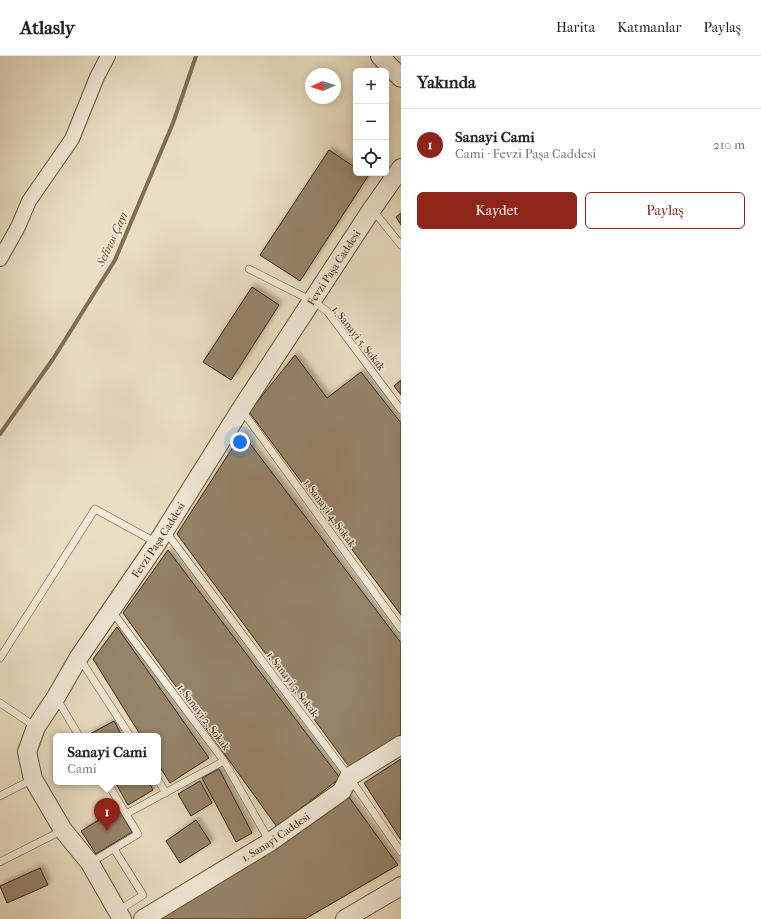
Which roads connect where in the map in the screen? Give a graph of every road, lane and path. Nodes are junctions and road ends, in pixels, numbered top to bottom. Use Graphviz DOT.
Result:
graph roads {
  1 [pos="108,56"];
  2 [pos="380,56"];
  3 [pos="401,78"];
  4 [pos="401,168"];
  5 [pos="372,209"];
  6 [pos="401,245"];
  7 [pos="0,259"];
  8 [pos="249,269"];
  9 [pos="312,301"];
  10 [pos="241,409"];
  11 [pos="401,410"];
  12 [pos="161,537"];
  13 [pos="111,610"];
  14 [pos="401,629"];
  15 [pos="79,657"];
  16 [pos="0,658"];
  17 [pos="56,697"];
  18 [pos="0,703"];
  19 [pos="36,727"];
  20 [pos="78,733"];
  21 [pos="128,733"];
  22 [pos="401,745"];
  23 [pos="224,761"];
  24 [pos="349,777"];
  25 [pos="34,779"];
  26 [pos="109,785"];
  27 [pos="161,785"];
  28 [pos="166,793"];
  29 [pos="0,796"];
  30 [pos="126,814"];
  31 [pos="63,830"];
  32 [pos="270,842"];
  33 [pos="114,849"];
  34 [pos="401,852"];
  35 [pos="0,862"];
  36 [pos="90,863"];
  37 [pos="401,886"];
  38 [pos="120,915"];
  39 [pos="143,919"];
  40 [pos="345,919"];
  1 -- 7 [label="street"];
  2 -- 3 [label="street"];
  4 -- 5 [label="street, Fevzi Paşa Caddesi"];
  5 -- 6 [label="lane"];
  5 -- 9 [label="street, Fevzi Paşa Caddesi"];
  8 -- 9 [label="lane, 1. Sanayi 5. Sokak"];
  9 -- 10 [label="street, Fevzi Paşa Caddesi"];
  9 -- 11 [label="lane, 1. Sanayi 5. Sokak"];
  10 -- 12 [label="street, Fevzi Paşa Caddesi"];
  10 -- 14 [label="lane, 1. Sanayi 4. Sokak"];
  12 -- 13 [label="street, Fevzi Paşa Caddesi"];
  12 -- 16 [label="lane"];
  12 -- 24 [label="lane, 1. Sanayi 3. Sokak"];
  13 -- 15 [label="street, Fevzi Paşa Caddesi"];
  13 -- 23 [label="lane, 1. Sanayi 2. Sokak"];
  15 -- 17 [label="street, Fevzi Paşa Caddesi"];
  15 -- 21 [label="lane"];
  17 -- 19 [label="street, Fevzi Paşa Caddesi"];
  17 -- 20 [label="lane"];
  18 -- 19 [label="lane"];
  19 -- 25 [label="street, Fevzi Paşa Caddesi"];
  22 -- 24 [label="street, 1. Sanayi Caddesi"];
  23 -- 28 [label="lane"];
  23 -- 32 [label="lane, 1. Sanayi 2. Sokak"];
  24 -- 32 [label="street, 1. Sanayi Caddesi"];
  24 -- 34 [label="lane, 1. Sanayi 3. Sokak"];
  25 -- 29 [label="lane"];
  25 -- 31 [label="street, Fevzi Paşa Caddesi"];
  26 -- 30 [label="lane"];
  27 -- 28 [label="lane"];
  28 -- 30 [label="lane"];
  30 -- 33 [label="lane"];
  31 -- 35 [label="lane"];
  31 -- 36 [label="street, Fevzi Paşa Caddesi"];
  32 -- 39 [label="street, 1. Sanayi Caddesi"];
  33 -- 36 [label="lane"];
  33 -- 38 [label="lane"];
  36 -- 38 [label="street, Fevzi Paşa Caddesi"];
  37 -- 40 [label="street"];
}
